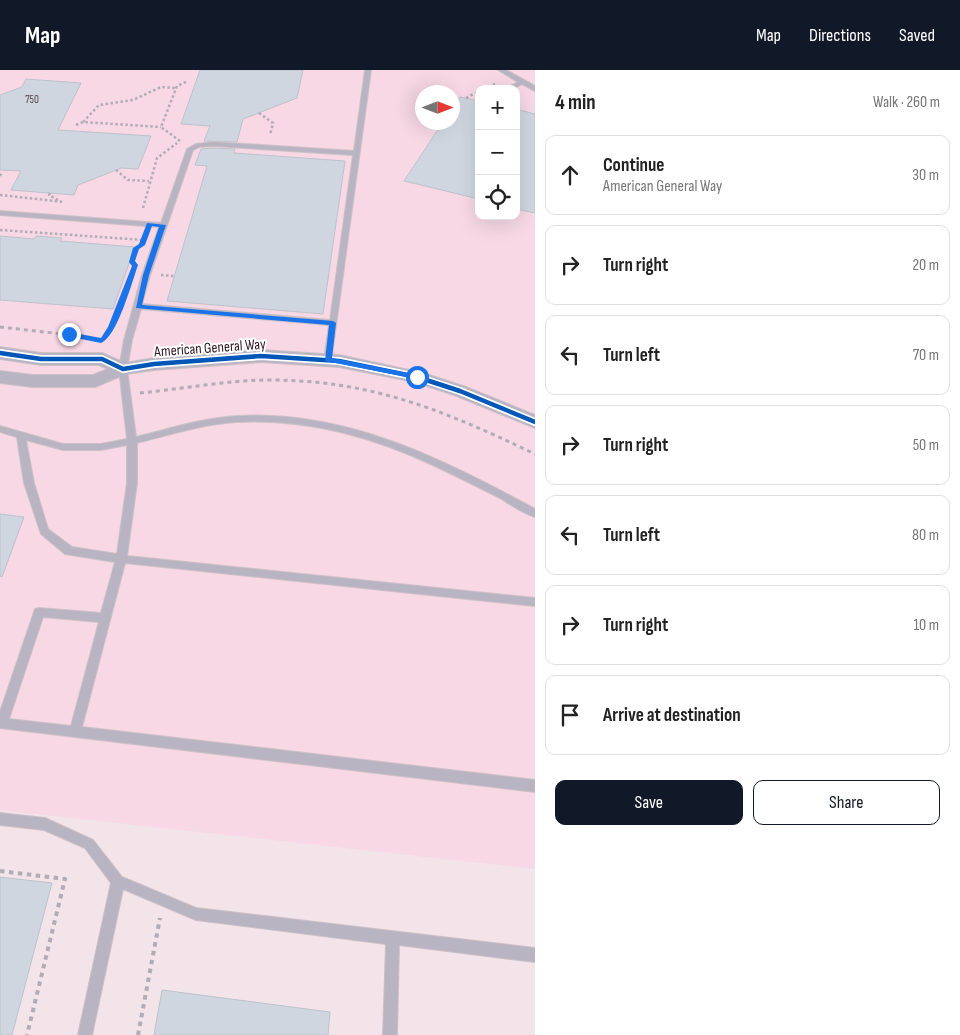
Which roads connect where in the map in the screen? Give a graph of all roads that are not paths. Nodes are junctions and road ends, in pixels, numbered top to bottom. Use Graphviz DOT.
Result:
graph roads {
  1 [pos="368,70"];
  2 [pos="501,70"];
  3 [pos="522,82"];
  4 [pos="516,85"];
  5 [pos="535,89"];
  6 [pos="357,153"];
  7 [pos="0,213"];
  8 [pos="163,225"];
  9 [pos="138,306"];
  10 [pos="333,323"];
  11 [pos="0,353"];
  12 [pos="328,360"];
  13 [pos="123,369"];
  14 [pos="0,377"];
  15 [pos="535,422"];
  16 [pos="0,429"];
  17 [pos="21,436"];
  18 [pos="132,441"];
  19 [pos="535,513"];
  20 [pos="122,558"];
  21 [pos="535,602"];
  22 [pos="105,618"];
  23 [pos="1,723"];
  24 [pos="75,731"];
  25 [pos="535,786"];
  26 [pos="0,819"];
  27 [pos="118,882"];
  28 [pos="393,938"];
  29 [pos="535,955"];
  30 [pos="85,1035"];
  31 [pos="390,1035"];
  1 -- 6 [label="lane"];
  2 -- 3 [label="lane"];
  3 -- 4 [label="lane"];
  3 -- 5 [label="lane"];
  6 -- 8 [label="lane"];
  6 -- 10 [label="lane"];
  7 -- 8 [label="lane"];
  8 -- 9 [label="lane"];
  9 -- 10 [label="lane"];
  9 -- 13 [label="lane"];
  10 -- 12 [label="lane"];
  11 -- 13 [label="street"];
  12 -- 13 [label="street, American General Way"];
  12 -- 15 [label="street, American General Way"];
  13 -- 14 [label="street, American General Way"];
  13 -- 18 [label="lane"];
  16 -- 17 [label="lane"];
  17 -- 18 [label="lane"];
  17 -- 20 [label="lane"];
  18 -- 19 [label="lane"];
  18 -- 20 [label="lane"];
  20 -- 21 [label="lane"];
  20 -- 22 [label="lane"];
  22 -- 23 [label="lane"];
  22 -- 24 [label="lane"];
  23 -- 24 [label="lane"];
  24 -- 25 [label="lane"];
  26 -- 27 [label="lane"];
  27 -- 28 [label="lane"];
  27 -- 30 [label="lane"];
  28 -- 29 [label="lane"];
  28 -- 31 [label="lane"];
}
